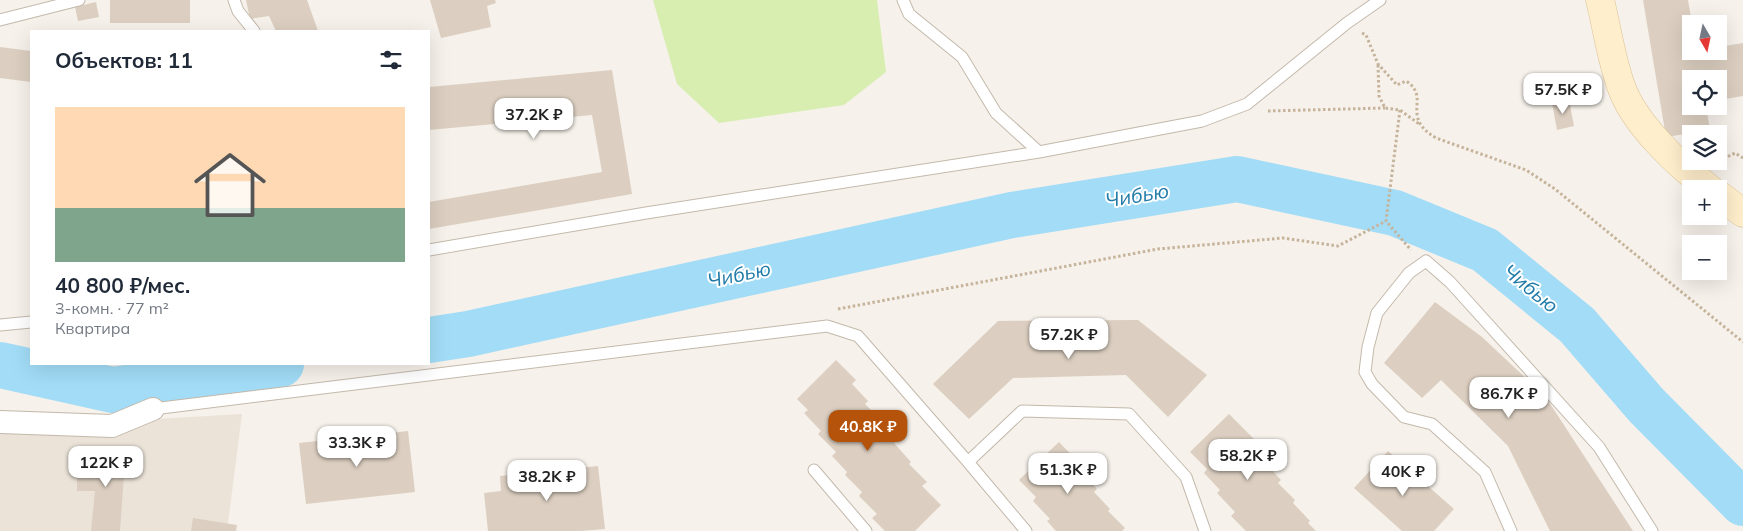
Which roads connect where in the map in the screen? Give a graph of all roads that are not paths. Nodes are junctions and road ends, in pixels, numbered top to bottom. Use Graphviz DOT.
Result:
graph roads {
  1 [pos="79,0"];
  2 [pos="234,0"];
  3 [pos="903,0"];
  4 [pos="1359,0"];
  5 [pos="1380,0"];
  6 [pos="1600,0"];
  7 [pos="1364,11"];
  8 [pos="0,20"];
  9 [pos="253,30"];
  10 [pos="1039,152"];
  11 [pos="1698,180"];
  12 [pos="1727,201"];
  13 [pos="1743,213"];
  14 [pos="430,250"];
  15 [pos="30,322"];
  16 [pos="0,325"];
  17 [pos="153,409"];
  18 [pos="0,422"];
  19 [pos="968,462"];
  20 [pos="814,470"];
  21 [pos="866,531"];
  22 [pos="1026,531"];
  23 [pos="1204,531"];
  24 [pos="1511,531"];
  25 [pos="1652,531"];
  1 -- 8 [label="lane"];
  2 -- 9 [label="lane"];
  3 -- 10 [label="lane"];
  4 -- 7 [label="lane"];
  5 -- 7 [label="lane"];
  6 -- 11 [label="main road"];
  7 -- 10 [label="lane"];
  10 -- 14 [label="lane"];
  12 -- 13 [label="main road"];
  15 -- 16 [label="lane"];
  17 -- 18 [label="street"];
  17 -- 19 [label="lane"];
  19 -- 22 [label="lane"];
  19 -- 23 [label="lane"];
  20 -- 21 [label="lane"];
  24 -- 25 [label="lane"];
}
